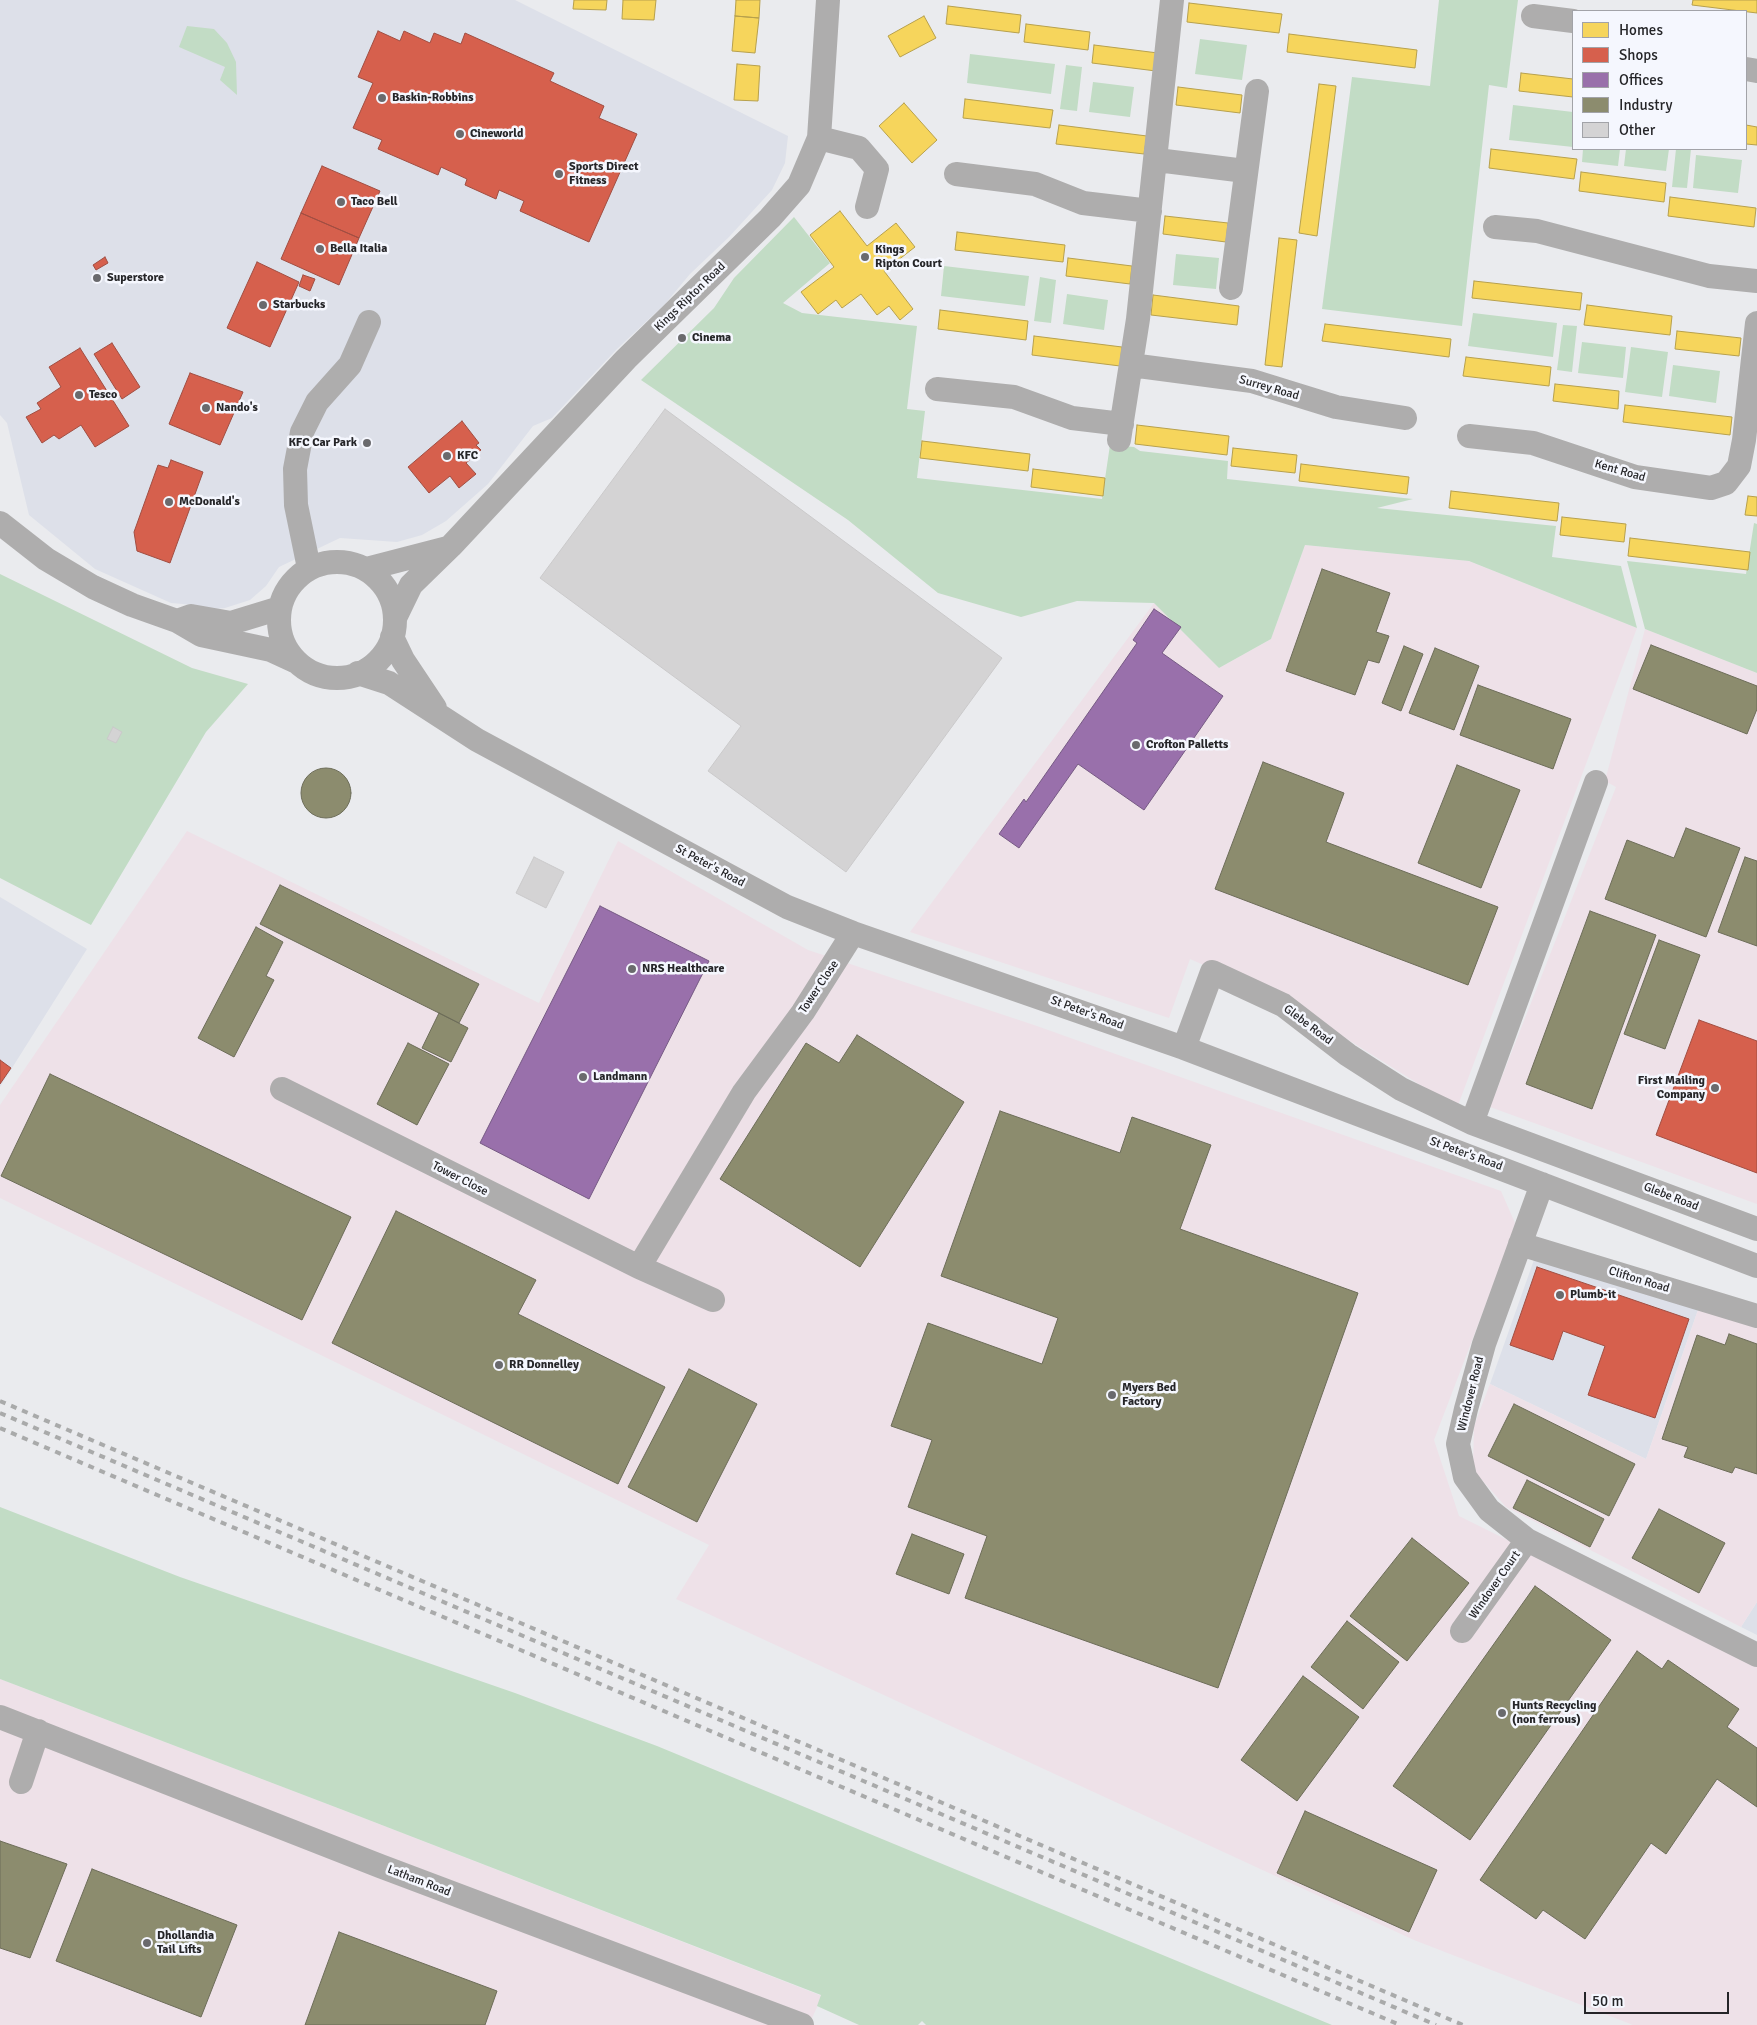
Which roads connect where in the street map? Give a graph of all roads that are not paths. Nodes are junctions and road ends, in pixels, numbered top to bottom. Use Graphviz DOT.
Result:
graph roads {
  1 [pos="828,0"];
  2 [pos="1172,0"];
  3 [pos="1533,16"];
  4 [pos="1572,21"];
  5 [pos="1256,91"];
  6 [pos="819,138"];
  7 [pos="1157,160"];
  8 [pos="1245,171"];
  9 [pos="956,174"];
  10 [pos="867,207"];
  11 [pos="1150,211"];
  12 [pos="1495,227"];
  13 [pos="1757,282"];
  14 [pos="1231,288"];
  15 [pos="369,322"];
  16 [pos="1757,323"];
  17 [pos="1131,364"];
  18 [pos="937,389"];
  19 [pos="1405,418"];
  20 [pos="1469,436"];
  21 [pos="1751,441"];
  22 [pos="0,509"];
  23 [pos="7,528"];
  24 [pos="451,546"];
  25 [pos="309,568"];
  26 [pos="366,569"];
  27 [pos="280,608"];
  28 [pos="177,621"];
  29 [pos="393,627"];
  30 [pos="296,662"];
  31 [pos="358,673"];
  32 [pos="438,714"];
  33 [pos="1596,782"];
  34 [pos="853,933"];
  35 [pos="1184,1048"];
  36 [pos="282,1089"];
  37 [pos="1472,1123"];
  38 [pos="1542,1184"];
  39 [pos="1757,1229"];
  40 [pos="1520,1244"];
  41 [pos="1757,1266"];
  42 [pos="639,1267"];
  43 [pos="713,1300"];
  44 [pos="1757,1316"];
  45 [pos="1527,1540"];
  46 [pos="1462,1631"];
  47 [pos="1757,1655"];
  48 [pos="0,1717"];
  49 [pos="38,1731"];
  50 [pos="21,1782"];
  51 [pos="802,2025"];
  1 -- 6 [label="street, Kings Ripton Road"];
  2 -- 7 [label="street"];
  3 -- 4 [label="street"];
  5 -- 8 [label="street"];
  6 -- 10 [label="street"];
  6 -- 24 [label="street, Kings Ripton Road"];
  7 -- 8 [label="street"];
  7 -- 11 [label="street"];
  8 -- 14 [label="street"];
  9 -- 11 [label="street"];
  11 -- 17 [label="street"];
  12 -- 13 [label="street"];
  15 -- 25 [label="street"];
  16 -- 21 [label="street, Kent Road"];
  17 -- 18 [label="street"];
  17 -- 19 [label="street, Surrey Road"];
  20 -- 21 [label="street, Kent Road"];
  22 -- 23 [label="street"];
  23 -- 28 [label="street"];
  24 -- 26 [label="street"];
  24 -- 29 [label="street, Kings Ripton Road"];
  25 -- 26 [label="street"];
  25 -- 27 [label="street"];
  26 -- 29 [label="street"];
  27 -- 28 [label="street"];
  27 -- 30 [label="street"];
  28 -- 30 [label="street"];
  29 -- 31 [label="street"];
  29 -- 32 [label="street"];
  30 -- 31 [label="street"];
  31 -- 32 [label="street, St Peter's Road"];
  32 -- 34 [label="street, St Peter's Road"];
  33 -- 37 [label="street"];
  34 -- 35 [label="street, St Peter's Road"];
  34 -- 42 [label="street, Tower Close"];
  35 -- 37 [label="street, Glebe Road"];
  35 -- 38 [label="street, St Peter's Road"];
  36 -- 42 [label="street, Tower Close"];
  37 -- 39 [label="street, Glebe Road"];
  38 -- 40 [label="street, Windover Road"];
  38 -- 41 [label="street, St Peter's Road"];
  40 -- 44 [label="street, Clifton Road"];
  40 -- 45 [label="street, Windover Road"];
  42 -- 43 [label="street, Tower Close"];
  45 -- 46 [label="street, Windover Court"];
  45 -- 47 [label="street, Windover Road"];
  48 -- 49 [label="street, Latham Road"];
  49 -- 50 [label="street"];
  49 -- 51 [label="street, Latham Road"];
}
